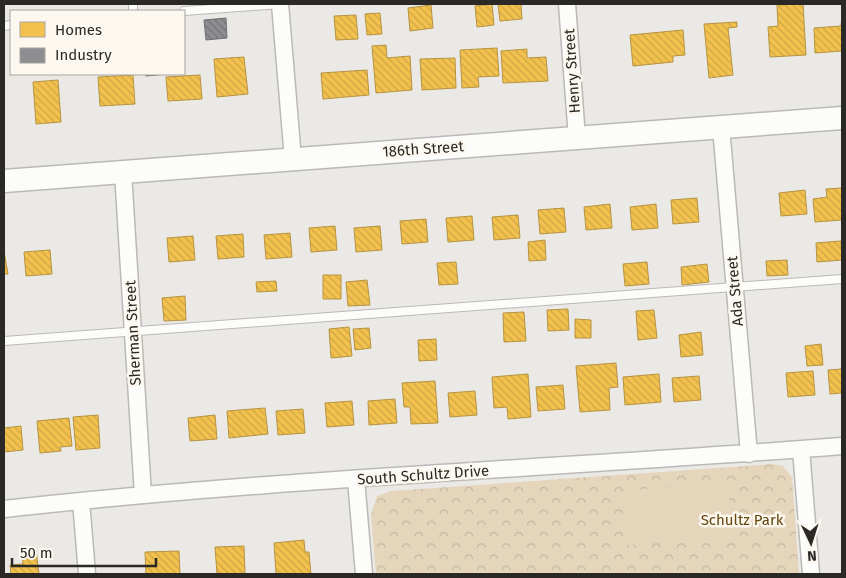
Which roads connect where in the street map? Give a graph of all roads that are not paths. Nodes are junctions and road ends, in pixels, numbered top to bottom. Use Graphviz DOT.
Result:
graph roads {
  1 [pos="280,4"];
  2 [pos="567,4"];
  3 [pos="185,11"];
  4 [pos="842,118"];
  5 [pos="721,127"];
  6 [pos="577,138"];
  7 [pos="293,159"];
  8 [pos="123,172"];
  9 [pos="4,177"];
  10 [pos="842,279"];
  11 [pos="735,287"];
  12 [pos="133,331"];
  13 [pos="4,341"];
  14 [pos="842,446"];
  15 [pos="801,449"];
  16 [pos="749,454"];
  17 [pos="356,479"];
  18 [pos="143,495"];
  19 [pos="81,501"];
  20 [pos="4,510"];
  21 [pos="87,574"];
  22 [pos="364,574"];
  23 [pos="811,574"];
  1 -- 3 [label="lane"];
  1 -- 7 [label="street"];
  2 -- 6 [label="street, Henry Street"];
  4 -- 5 [label="street, 186th Street"];
  5 -- 6 [label="street, 186th Street"];
  5 -- 11 [label="street, Ada Street"];
  6 -- 7 [label="street, 186th Street"];
  7 -- 8 [label="street, 186th Street"];
  8 -- 9 [label="street, 186th Street"];
  8 -- 12 [label="street, Sherman Street"];
  10 -- 11 [label="lane"];
  11 -- 12 [label="lane"];
  11 -- 16 [label="street, Ada Street"];
  12 -- 13 [label="lane"];
  12 -- 18 [label="street, Sherman Street"];
  14 -- 15 [label="street, South Schultz Drive"];
  15 -- 16 [label="street, South Schultz Drive"];
  15 -- 23 [label="street"];
  16 -- 17 [label="street, South Schultz Drive"];
  17 -- 18 [label="street, South Schultz Drive"];
  17 -- 22 [label="street"];
  18 -- 19 [label="street, South Schultz Drive"];
  19 -- 20 [label="street, South Schultz Drive"];
  19 -- 21 [label="street"];
}
